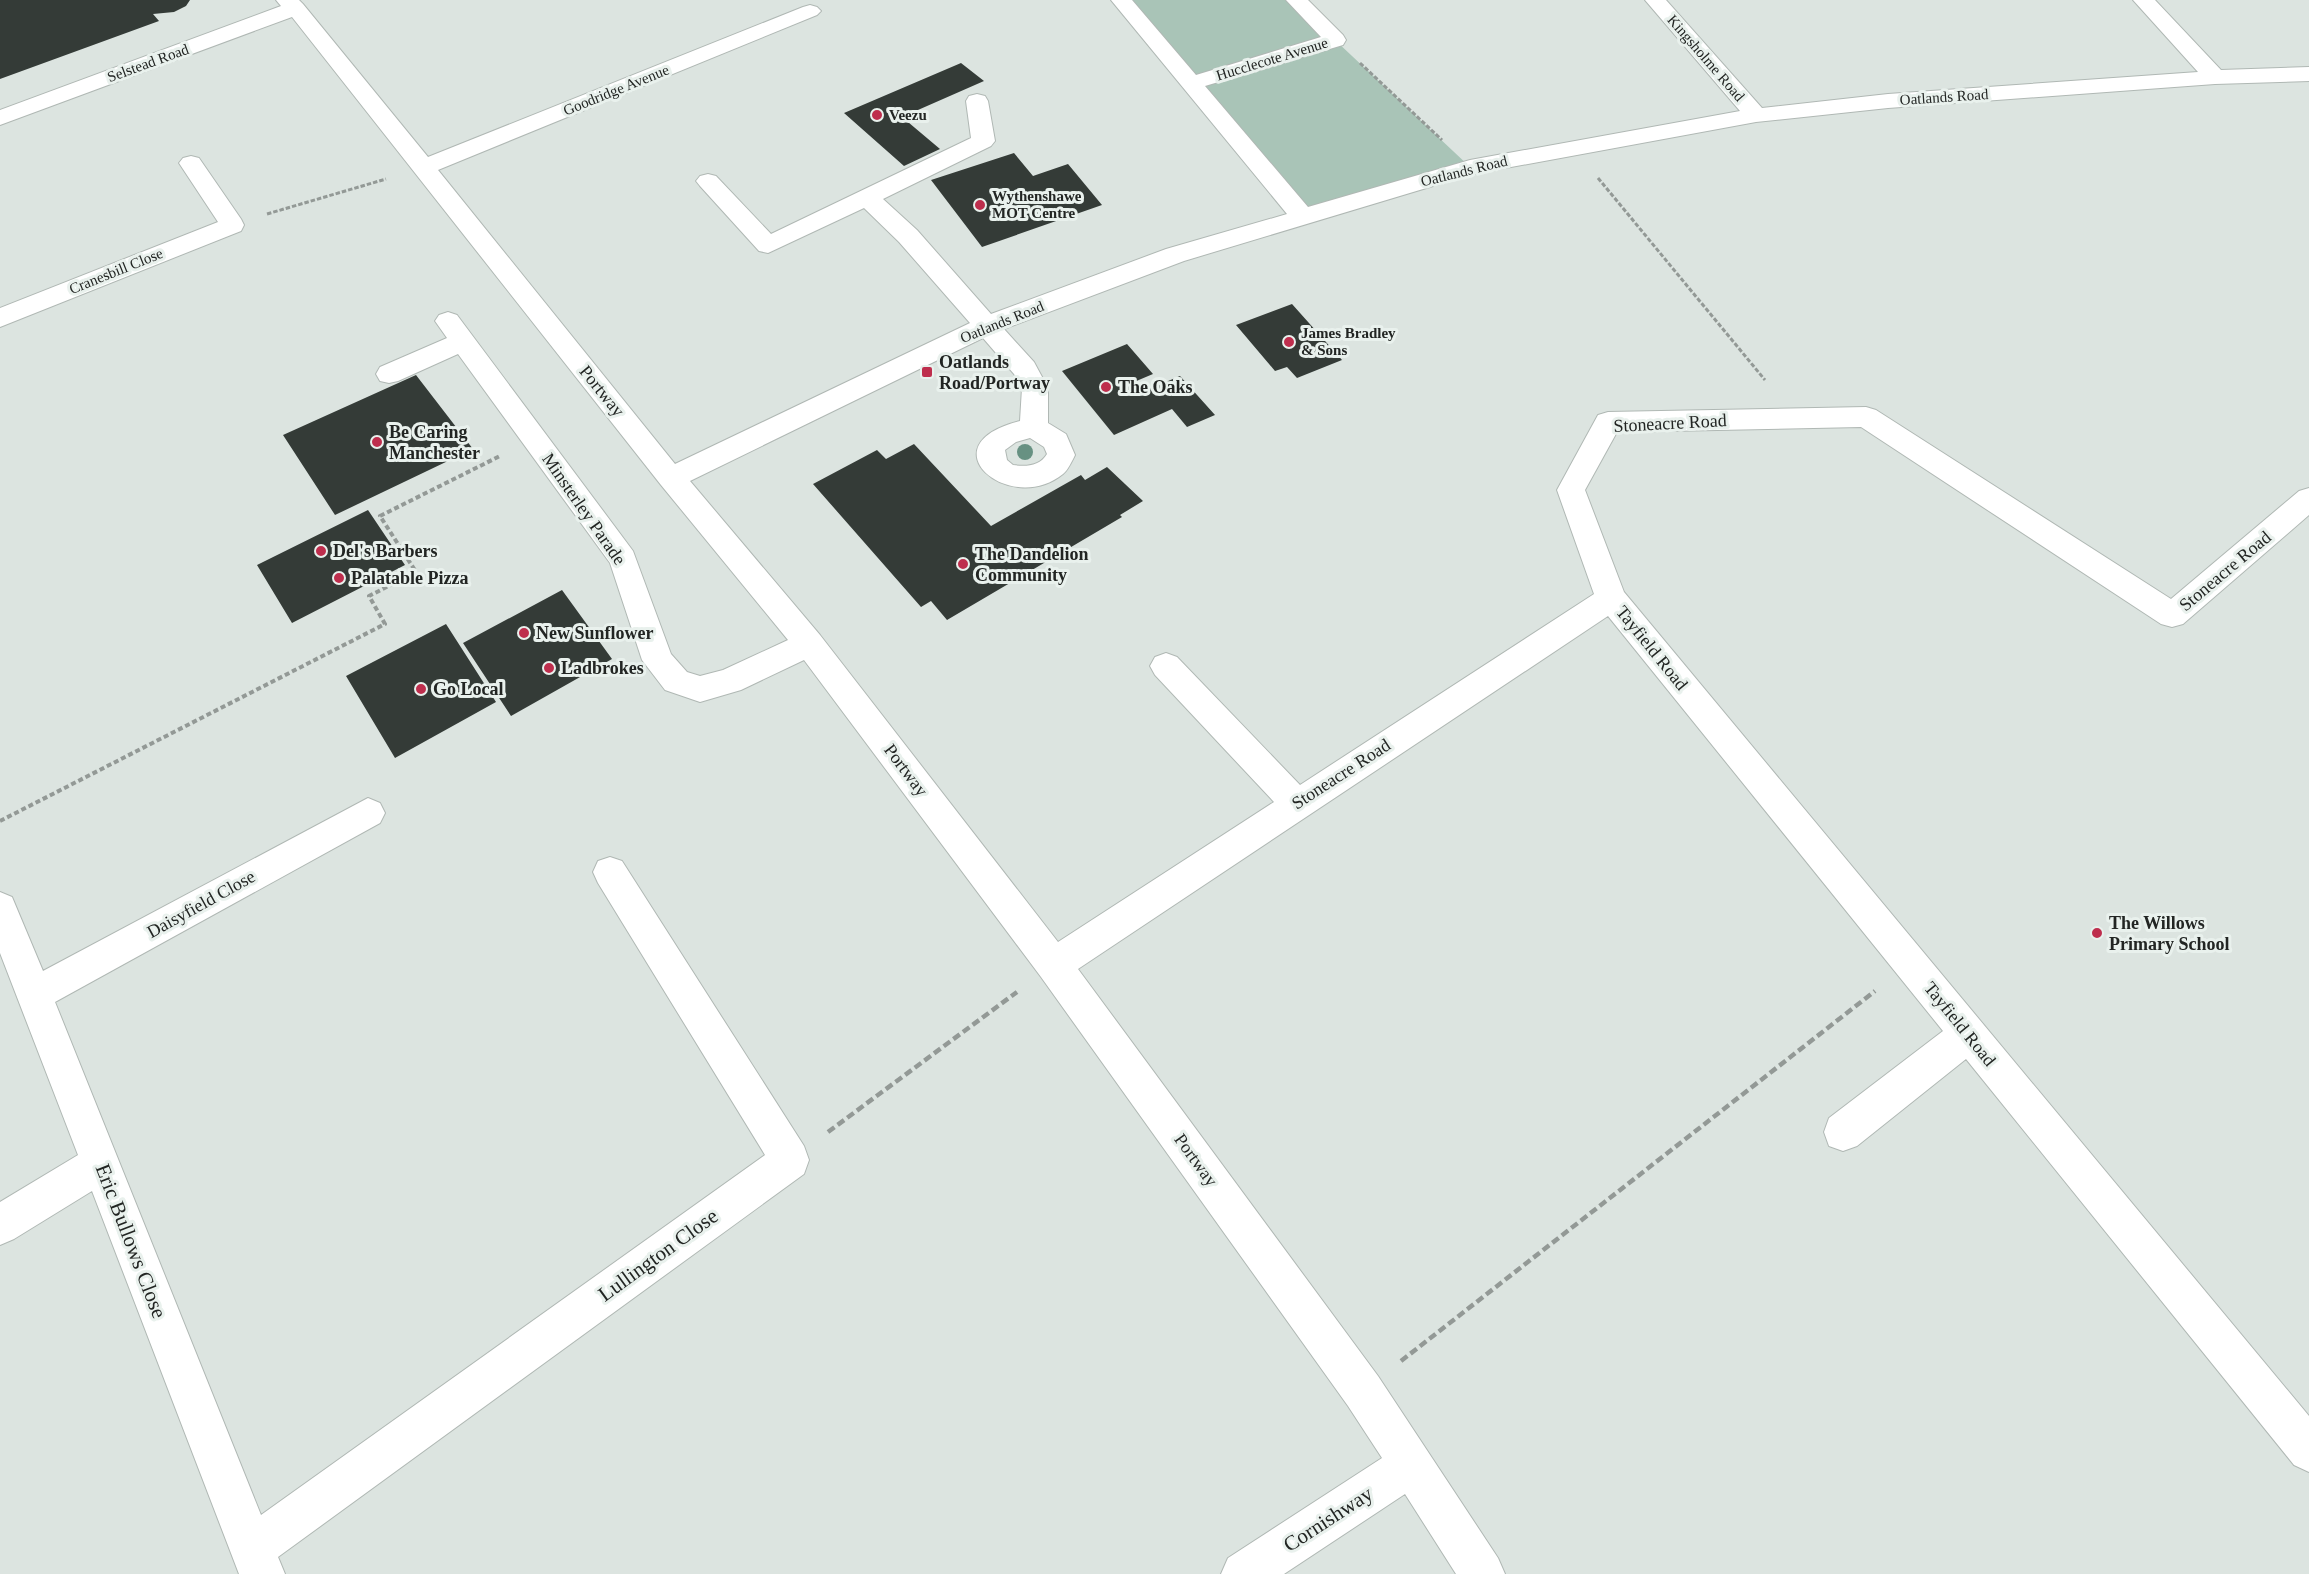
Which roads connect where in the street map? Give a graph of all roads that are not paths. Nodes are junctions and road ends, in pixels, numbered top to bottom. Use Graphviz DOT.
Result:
graph roads {
  1 [pos="1121,0"];
  2 [pos="1296,0"];
  3 [pos="1655,0"];
  4 [pos="2144,0"];
  5 [pos="291,4"];
  6 [pos="810,11"];
  7 [pos="2309,74"];
  8 [pos="2215,77"];
  9 [pos="1190,84"];
  10 [pos="976,101"];
  11 [pos="1756,116"];
  12 [pos="0,118"];
  13 [pos="191,163"];
  14 [pos="422,168"];
  15 [pos="708,181"];
  16 [pos="867,197"];
  17 [pos="1302,216"];
  18 [pos="0,318"];
  19 [pos="986,326"];
  20 [pos="389,374"];
  21 [pos="1034,427"];
  22 [pos="671,478"];
  23 [pos="2309,499"];
  24 [pos="1611,598"];
  25 [pos="809,644"];
  26 [pos="1166,666"];
  27 [pos="1296,803"];
  28 [pos="368,813"];
  29 [pos="610,872"];
  30 [pos="0,908"];
  31 [pos="1054,965"];
  32 [pos="34,995"];
  33 [pos="1969,1034"];
  34 [pos="1843,1132"];
  35 [pos="100,1163"];
  36 [pos="0,1225"];
  37 [pos="2309,1450"];
  38 [pos="1412,1464"];
  39 [pos="257,1561"];
  40 [pos="1244,1574"];
  41 [pos="1482,1574"];
  1 -- 9 [label="street, Hucclecote Avenue"];
  2 -- 9 [label="street, Hucclecote Avenue"];
  3 -- 11 [label="street, Kingsholme Road"];
  4 -- 8 [label="street"];
  5 -- 12 [label="street, Selstead Road"];
  5 -- 14 [label="street, Portway"];
  6 -- 14 [label="street, Goodridge Avenue"];
  7 -- 8 [label="street, Oatlands Road"];
  8 -- 11 [label="street, Oatlands Road"];
  9 -- 17 [label="street, Hucclecote Avenue"];
  10 -- 16 [label="street"];
  11 -- 17 [label="street, Oatlands Road"];
  13 -- 18 [label="street, Cranesbill Close"];
  14 -- 22 [label="street, Portway"];
  15 -- 16 [label="street"];
  16 -- 19 [label="street"];
  17 -- 19 [label="street, Oatlands Road"];
  19 -- 21 [label="street"];
  19 -- 22 [label="street, Oatlands Road"];
  20 -- 25 [label="street, Minsterley Parade"];
  22 -- 25 [label="street, Portway"];
  23 -- 24 [label="street, Stoneacre Road"];
  24 -- 27 [label="street, Stoneacre Road"];
  24 -- 33 [label="street, Tayfield Road"];
  25 -- 31 [label="street, Portway"];
  26 -- 27 [label="street"];
  27 -- 31 [label="street, Stoneacre Road"];
  28 -- 32 [label="street, Daisyfield Close"];
  29 -- 39 [label="street, Lullington Close"];
  30 -- 32 [label="street, Eric Bullows Close"];
  31 -- 38 [label="street, Portway"];
  32 -- 35 [label="street, Eric Bullows Close"];
  33 -- 34 [label="street"];
  33 -- 37 [label="street, Tayfield Road"];
  35 -- 36 [label="street"];
  35 -- 39 [label="street, Eric Bullows Close"];
  38 -- 40 [label="street, Cornishway"];
  38 -- 41 [label="street, Portway"];
}
